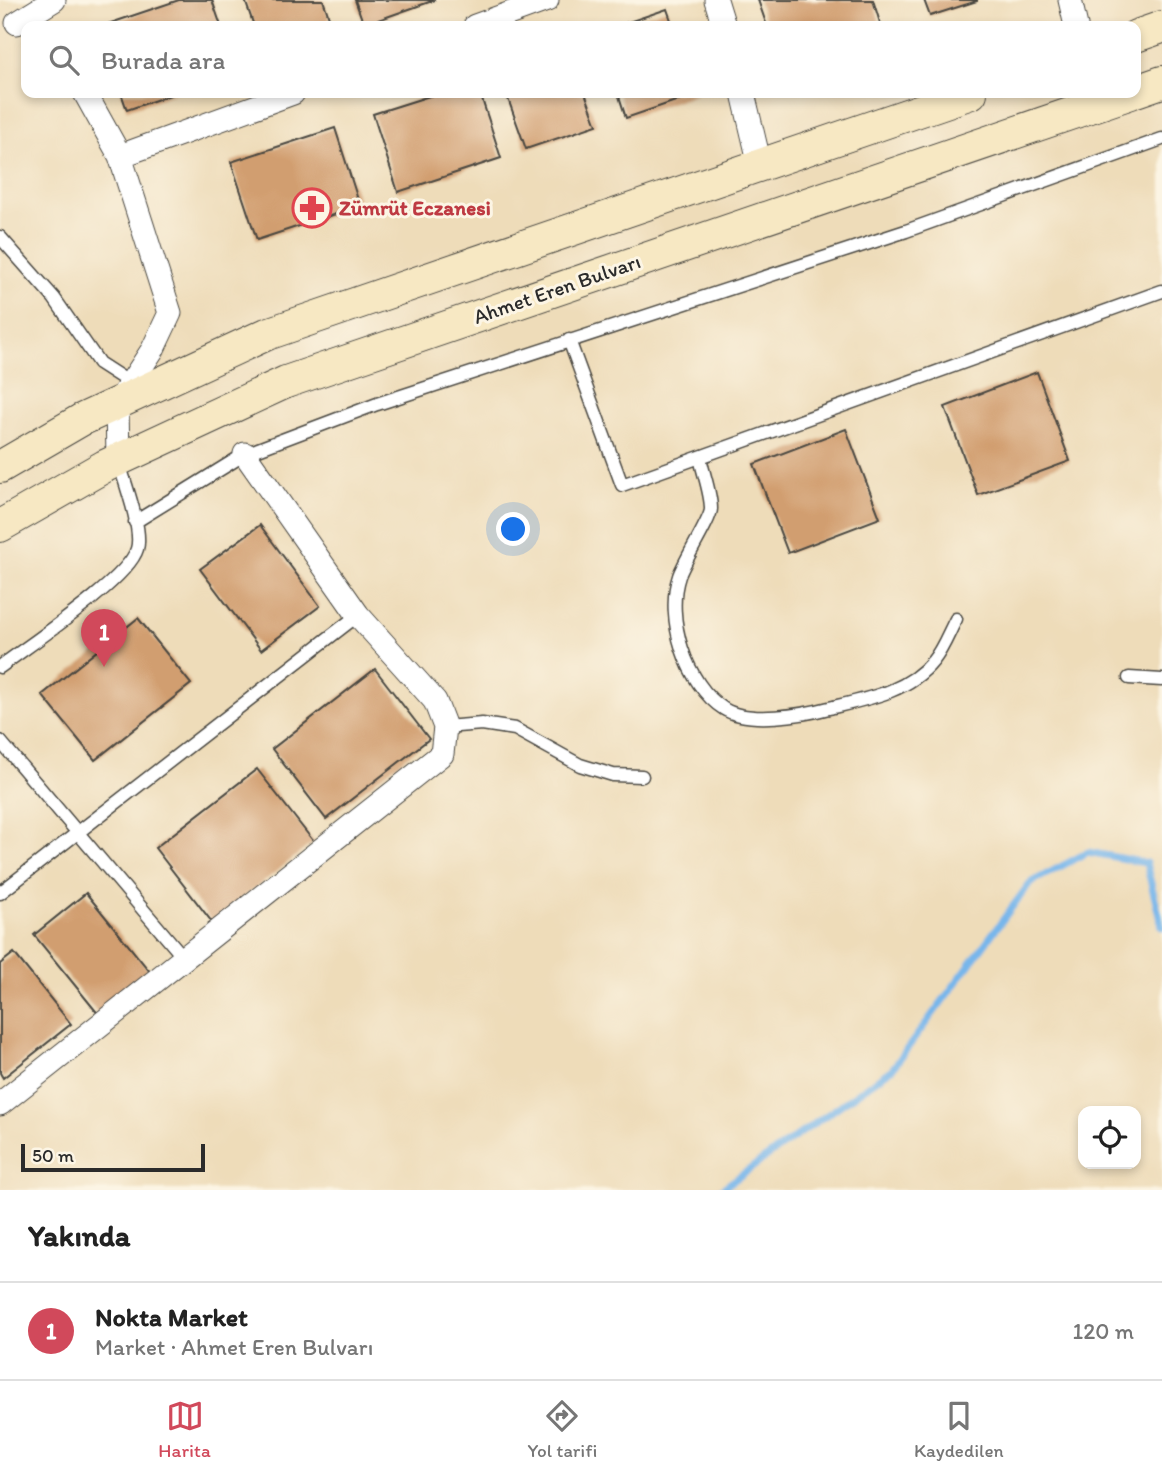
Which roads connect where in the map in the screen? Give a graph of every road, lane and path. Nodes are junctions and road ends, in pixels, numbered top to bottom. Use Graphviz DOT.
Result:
graph roads {
  1 [pos="54,0"];
  2 [pos="547,0"];
  3 [pos="716,0"];
  4 [pos="1070,0"];
  5 [pos="489,21"];
  6 [pos="722,21"];
  7 [pos="1075,21"];
  8 [pos="14,24"];
  9 [pos="1162,27"];
  10 [pos="1141,34"];
  11 [pos="1162,82"];
  12 [pos="1141,89"];
  13 [pos="88,98"];
  14 [pos="279,98"];
  15 [pos="744,98"];
  16 [pos="956,98"];
  17 [pos="1115,98"];
  18 [pos="1162,139"];
  19 [pos="120,156"];
  20 [pos="760,165"];
  21 [pos="0,237"];
  22 [pos="1162,290"];
  23 [pos="569,340"];
  24 [pos="123,393"];
  25 [pos="246,454"];
  26 [pos="700,457"];
  27 [pos="118,460"];
  28 [pos="0,467"];
  29 [pos="135,522"];
  30 [pos="0,526"];
  31 [pos="358,615"];
  32 [pos="956,619"];
  33 [pos="0,667"];
  34 [pos="1129,678"];
  35 [pos="1162,680"];
  36 [pos="445,727"];
  37 [pos="0,741"];
  38 [pos="642,776"];
  39 [pos="78,833"];
  40 [pos="0,893"];
  41 [pos="184,958"];
  42 [pos="0,1104"];
  1 -- 8 [label="street"];
  2 -- 5 [label="street"];
  3 -- 6 [label="street"];
  4 -- 7 [label="street"];
  9 -- 10 [label="main road"];
  11 -- 12 [label="main road, Ahmet Eren Bulvarı"];
  13 -- 19 [label="street"];
  14 -- 19 [label="street"];
  15 -- 20 [label="street"];
  16 -- 20 [label="main road"];
  17 -- 27 [label="main road, Ahmet Eren Bulvarı"];
  18 -- 23 [label="lane"];
  19 -- 24 [label="street"];
  20 -- 24 [label="main road"];
  21 -- 24 [label="lane"];
  22 -- 26 [label="lane"];
  23 -- 25 [label="lane"];
  23 -- 26 [label="lane"];
  24 -- 27 [label="street"];
  24 -- 28 [label="main road"];
  25 -- 29 [label="lane"];
  25 -- 31 [label="street"];
  26 -- 32 [label="lane"];
  27 -- 29 [label="lane"];
  27 -- 30 [label="main road, Ahmet Eren Bulvarı"];
  29 -- 33 [label="lane"];
  31 -- 36 [label="street"];
  31 -- 39 [label="lane"];
  34 -- 35 [label="lane"];
  36 -- 38 [label="lane"];
  36 -- 41 [label="street"];
  37 -- 39 [label="lane"];
  39 -- 40 [label="lane"];
  39 -- 41 [label="lane"];
  41 -- 42 [label="street"];
}
